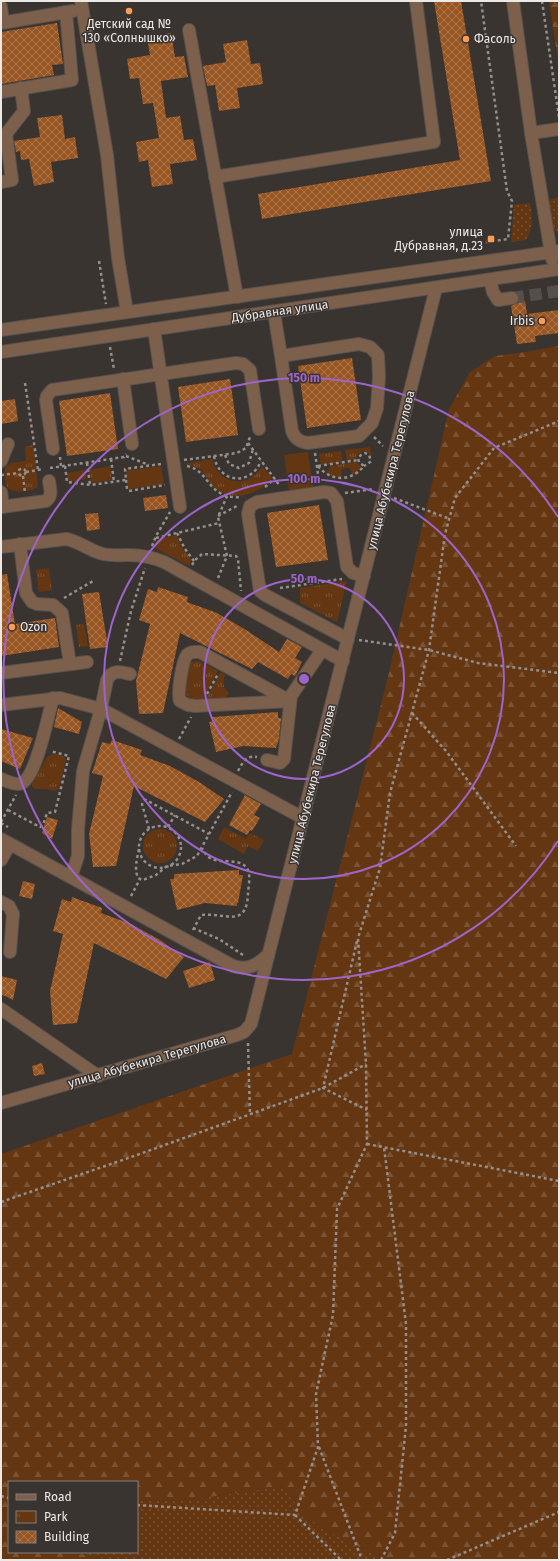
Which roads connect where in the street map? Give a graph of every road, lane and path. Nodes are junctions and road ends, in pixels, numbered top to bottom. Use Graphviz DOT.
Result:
graph roads {
  1 [pos="416,1"];
  2 [pos="481,1"];
  3 [pos="513,1"];
  4 [pos="542,1"];
  5 [pos="82,5"];
  6 [pos="1,7"];
  7 [pos="66,12"];
  8 [pos="2,22"];
  9 [pos="189,30"];
  10 [pos="21,88"];
  11 [pos="1,92"];
  12 [pos="559,119"];
  13 [pos="559,129"];
  14 [pos="531,134"];
  15 [pos="215,177"];
  16 [pos="1,182"];
  17 [pos="474,244"];
  18 [pos="555,252"];
  19 [pos="99,261"];
  20 [pos="556,270"];
  21 [pos="490,280"];
  22 [pos="305,287"];
  23 [pos="436,288"];
  24 [pos="237,297"];
  25 [pos="512,298"];
  26 [pos="106,305"];
  27 [pos="307,307"];
  28 [pos="127,312"];
  29 [pos="274,312"];
  30 [pos="154,329"];
  31 [pos="1,330"];
  32 [pos="110,343"];
  33 [pos="1,352"];
  34 [pos="281,356"];
  35 [pos="114,370"];
  36 [pos="161,373"];
  37 [pos="123,379"];
  38 [pos="25,382"];
  39 [pos="559,421"];
  40 [pos="259,429"];
  41 [pos="366,430"];
  42 [pos="314,442"];
  43 [pos="248,443"];
  44 [pos="8,444"];
  45 [pos="132,444"];
  46 [pos="53,449"];
  47 [pos="253,450"];
  48 [pos="225,455"];
  49 [pos="125,456"];
  50 [pos="214,456"];
  51 [pos="394,457"];
  52 [pos="111,460"];
  53 [pos="358,460"];
  54 [pos="1,461"];
  55 [pos="261,461"];
  56 [pos="87,463"];
  57 [pos="174,464"];
  58 [pos="65,466"];
  59 [pos="149,466"];
  60 [pos="317,466"];
  61 [pos="364,466"];
  62 [pos="38,470"];
  63 [pos="1,475"];
  64 [pos="274,478"];
  65 [pos="126,480"];
  66 [pos="49,481"];
  67 [pos="114,482"];
  68 [pos="90,485"];
  69 [pos="260,491"];
  70 [pos="385,491"];
  71 [pos="1,492"];
  72 [pos="167,492"];
  73 [pos="321,492"];
  74 [pos="333,495"];
  75 [pos="227,496"];
  76 [pos="289,497"];
  77 [pos="248,501"];
  78 [pos="2,507"];
  79 [pos="173,508"];
  80 [pos="218,516"];
  81 [pos="450,519"];
  82 [pos="219,523"];
  83 [pos="177,533"];
  84 [pos="155,538"];
  85 [pos="20,544"];
  86 [pos="1,546"];
  87 [pos="227,555"];
  88 [pos="149,557"];
  89 [pos="194,561"];
  90 [pos="350,571"];
  91 [pos="186,574"];
  92 [pos="364,576"];
  93 [pos="93,581"];
  94 [pos="212,588"];
  95 [pos="260,591"];
  96 [pos="53,605"];
  97 [pos="243,605"];
  98 [pos="348,639"];
  99 [pos="322,650"];
  100 [pos="429,650"];
  101 [pos="342,661"];
  102 [pos="87,662"];
  103 [pos="70,664"];
  104 [pos="223,665"];
  105 [pos="118,672"];
  106 [pos="1,673"];
  107 [pos="559,673"];
  108 [pos="130,674"];
  109 [pos="53,698"];
  110 [pos="290,701"];
  111 [pos="1,706"];
  112 [pos="200,706"];
  113 [pos="101,708"];
  114 [pos="412,713"];
  115 [pos="40,749"];
  116 [pos="267,760"];
  117 [pos="242,764"];
  118 [pos="1,780"];
  119 [pos="237,783"];
  120 [pos="175,815"];
  121 [pos="303,818"];
  122 [pos="1,823"];
  123 [pos="168,827"];
  124 [pos="148,830"];
  125 [pos="15,831"];
  126 [pos="209,834"];
  127 [pos="5,842"];
  128 [pos="516,846"];
  129 [pos="202,848"];
  130 [pos="139,849"];
  131 [pos="1,860"];
  132 [pos="167,866"];
  133 [pos="71,877"];
  134 [pos="140,879"];
  135 [pos="134,890"];
  136 [pos="131,895"];
  137 [pos="138,898"];
  138 [pos="1,902"];
  139 [pos="196,923"];
  140 [pos="189,926"];
  141 [pos="358,938"];
  142 [pos="10,952"];
  143 [pos="268,955"];
  144 [pos="259,964"];
  145 [pos="1,1009"];
  146 [pos="247,1029"];
  147 [pos="366,1064"];
  148 [pos="98,1076"];
  149 [pos="323,1088"];
  150 [pos="1,1104"];
  151 [pos="367,1110"];
  152 [pos="250,1114"];
  153 [pos="367,1144"];
  154 [pos="384,1147"];
  155 [pos="559,1181"];
  156 [pos="1,1202"];
  157 [pos="318,1447"];
  158 [pos="138,1506"];
  159 [pos="559,1512"];
  160 [pos="295,1515"];
  161 [pos="341,1560"];
  162 [pos="362,1560"];
  163 [pos="381,1560"];
  164 [pos="447,1560"];
  1 -- 15 [label="street"];
  2 -- 17 [label="path"];
  3 -- 14 [label="street"];
  4 -- 12 [label="path"];
  5 -- 7 [label="street"];
  5 -- 28 [label="street"];
  6 -- 8 [label="street"];
  7 -- 8 [label="street"];
  7 -- 10 [label="street"];
  9 -- 15 [label="street"];
  10 -- 11 [label="street"];
  10 -- 16 [label="street"];
  13 -- 14 [label="street"];
  14 -- 18 [label="street"];
  15 -- 24 [label="street"];
  18 -- 20 [label="street"];
  18 -- 22 [label="street, Дубравная улица"];
  19 -- 26 [label="path"];
  20 -- 21 [label="street, Дубравная улица"];
  21 -- 23 [label="street, Дубравная улица"];
  21 -- 25 [label="street"];
  22 -- 24 [label="street, Дубравная улица"];
  22 -- 27 [label="street"];
  23 -- 27 [label="street, Дубравная улица"];
  23 -- 51 [label="street, улица Абубекира Терегулова"];
  24 -- 28 [label="street, Дубравная улица"];
  27 -- 29 [label="street, Дубравная улица"];
  28 -- 31 [label="street, Дубравная улица"];
  29 -- 30 [label="street, Дубравная улица"];
  29 -- 34 [label="street"];
  30 -- 33 [label="street, Дубравная улица"];
  30 -- 36 [label="street"];
  32 -- 35 [label="path"];
  34 -- 41 [label="street"];
  34 -- 42 [label="street"];
  36 -- 37 [label="street"];
  36 -- 40 [label="street"];
  36 -- 57 [label="street"];
  37 -- 45 [label="street"];
  37 -- 46 [label="street"];
  38 -- 62 [label="path"];
  39 -- 81 [label="path"];
  40 -- 43 [label="path"];
  41 -- 42 [label="street"];
  41 -- 51 [label="path"];
  42 -- 60 [label="path"];
  43 -- 47 [label="path"];
  43 -- 48 [label="path"];
  44 -- 54 [label="street"];
  45 -- 49 [label="path"];
  47 -- 48 [label="path"];
  47 -- 55 [label="path"];
  48 -- 50 [label="path"];
  49 -- 52 [label="path"];
  49 -- 59 [label="path"];
  50 -- 55 [label="path"];
  50 -- 57 [label="path"];
  51 -- 70 [label="street, улица Абубекира Терегулова"];
  52 -- 56 [label="path"];
  52 -- 67 [label="path"];
  53 -- 60 [label="path"];
  53 -- 61 [label="path"];
  53 -- 61 [label="path"];
  55 -- 64 [label="path"];
  56 -- 58 [label="path"];
  56 -- 68 [label="path"];
  57 -- 59 [label="path"];
  57 -- 75 [label="path"];
  57 -- 79 [label="street"];
  58 -- 62 [label="path"];
  58 -- 68 [label="path"];
  59 -- 65 [label="path"];
  60 -- 61 [label="path"];
  60 -- 73 [label="path"];
  62 -- 63 [label="path"];
  64 -- 69 [label="path"];
  64 -- 76 [label="path"];
  65 -- 67 [label="path"];
  65 -- 72 [label="path"];
  66 -- 78 [label="street"];
  67 -- 68 [label="path"];
  70 -- 74 [label="path"];
  70 -- 81 [label="path"];
  70 -- 92 [label="street, улица Абубекира Терегулова"];
  71 -- 78 [label="street"];
  73 -- 74 [label="street"];
  73 -- 76 [label="street"];
  74 -- 90 [label="street"];
  75 -- 77 [label="path"];
  75 -- 80 [label="path"];
  76 -- 77 [label="street"];
  77 -- 80 [label="path"];
  77 -- 95 [label="street"];
  79 -- 84 [label="path"];
  80 -- 82 [label="path"];
  81 -- 100 [label="path"];
  82 -- 83 [label="path"];
  82 -- 87 [label="path"];
  83 -- 84 [label="path"];
  83 -- 89 [label="path"];
  84 -- 88 [label="path"];
  85 -- 86 [label="street"];
  85 -- 88 [label="street"];
  85 -- 96 [label="street"];
  87 -- 89 [label="path"];
  87 -- 94 [label="path"];
  87 -- 97 [label="path"];
  88 -- 91 [label="street"];
  88 -- 105 [label="path"];
  89 -- 91 [label="path"];
  90 -- 92 [label="street"];
  90 -- 95 [label="path"];
  91 -- 94 [label="street"];
  92 -- 98 [label="street, улица Абубекира Терегулова"];
  93 -- 96 [label="path"];
  94 -- 97 [label="street"];
  95 -- 98 [label="street"];
  96 -- 103 [label="street"];
  97 -- 99 [label="street"];
  98 -- 100 [label="path"];
  98 -- 101 [label="street, улица Абубекира Терегулова"];
  99 -- 101 [label="street"];
  99 -- 110 [label="street"];
  100 -- 107 [label="path"];
  100 -- 114 [label="path"];
  101 -- 121 [label="street, улица Абубекира Терегулова"];
  102 -- 103 [label="street"];
  103 -- 106 [label="street"];
  104 -- 110 [label="street"];
  104 -- 112 [label="path"];
  104 -- 112 [label="street"];
  105 -- 108 [label="street"];
  105 -- 113 [label="street"];
  109 -- 111 [label="street"];
  109 -- 113 [label="street"];
  109 -- 115 [label="street"];
  110 -- 112 [label="street"];
  110 -- 116 [label="street"];
  113 -- 119 [label="street"];
  113 -- 133 [label="street"];
  114 -- 128 [label="path"];
  114 -- 141 [label="path"];
  115 -- 118 [label="street"];
  115 -- 122 [label="path"];
  116 -- 117 [label="path"];
  119 -- 121 [label="street"];
  119 -- 126 [label="path"];
  120 -- 123 [label="path"];
  120 -- 124 [label="path"];
  120 -- 126 [label="path"];
  121 -- 143 [label="street, улица Абубекира Терегулова"];
  122 -- 125 [label="path"];
  123 -- 124 [label="path"];
  123 -- 132 [label="path"];
  124 -- 130 [label="path"];
  126 -- 129 [label="path"];
  127 -- 131 [label="street"];
  127 -- 133 [label="street"];
  129 -- 132 [label="path"];
  129 -- 139 [label="path"];
  130 -- 132 [label="path"];
  130 -- 134 [label="path"];
  132 -- 134 [label="path"];
  133 -- 144 [label="street"];
  134 -- 135 [label="path"];
  136 -- 137 [label="path"];
  138 -- 142 [label="street"];
  140 -- 144 [label="path"];
  141 -- 147 [label="path"];
  141 -- 149 [label="path"];
  143 -- 144 [label="street"];
  143 -- 146 [label="street, улица Абубекира Терегулова"];
  145 -- 148 [label="street"];
  146 -- 148 [label="street, улица Абубекира Терегулова"];
  146 -- 152 [label="path"];
  147 -- 149 [label="path"];
  147 -- 151 [label="path"];
  148 -- 150 [label="street, улица Абубекира Терегулова"];
  149 -- 151 [label="path"];
  149 -- 152 [label="path"];
  151 -- 153 [label="path"];
  152 -- 156 [label="path"];
  153 -- 154 [label="path"];
  153 -- 157 [label="path"];
  154 -- 155 [label="path"];
  154 -- 163 [label="path"];
  157 -- 160 [label="path"];
  157 -- 162 [label="path"];
  158 -- 160 [label="path"];
  159 -- 164 [label="path"];
  160 -- 161 [label="path"];
}
